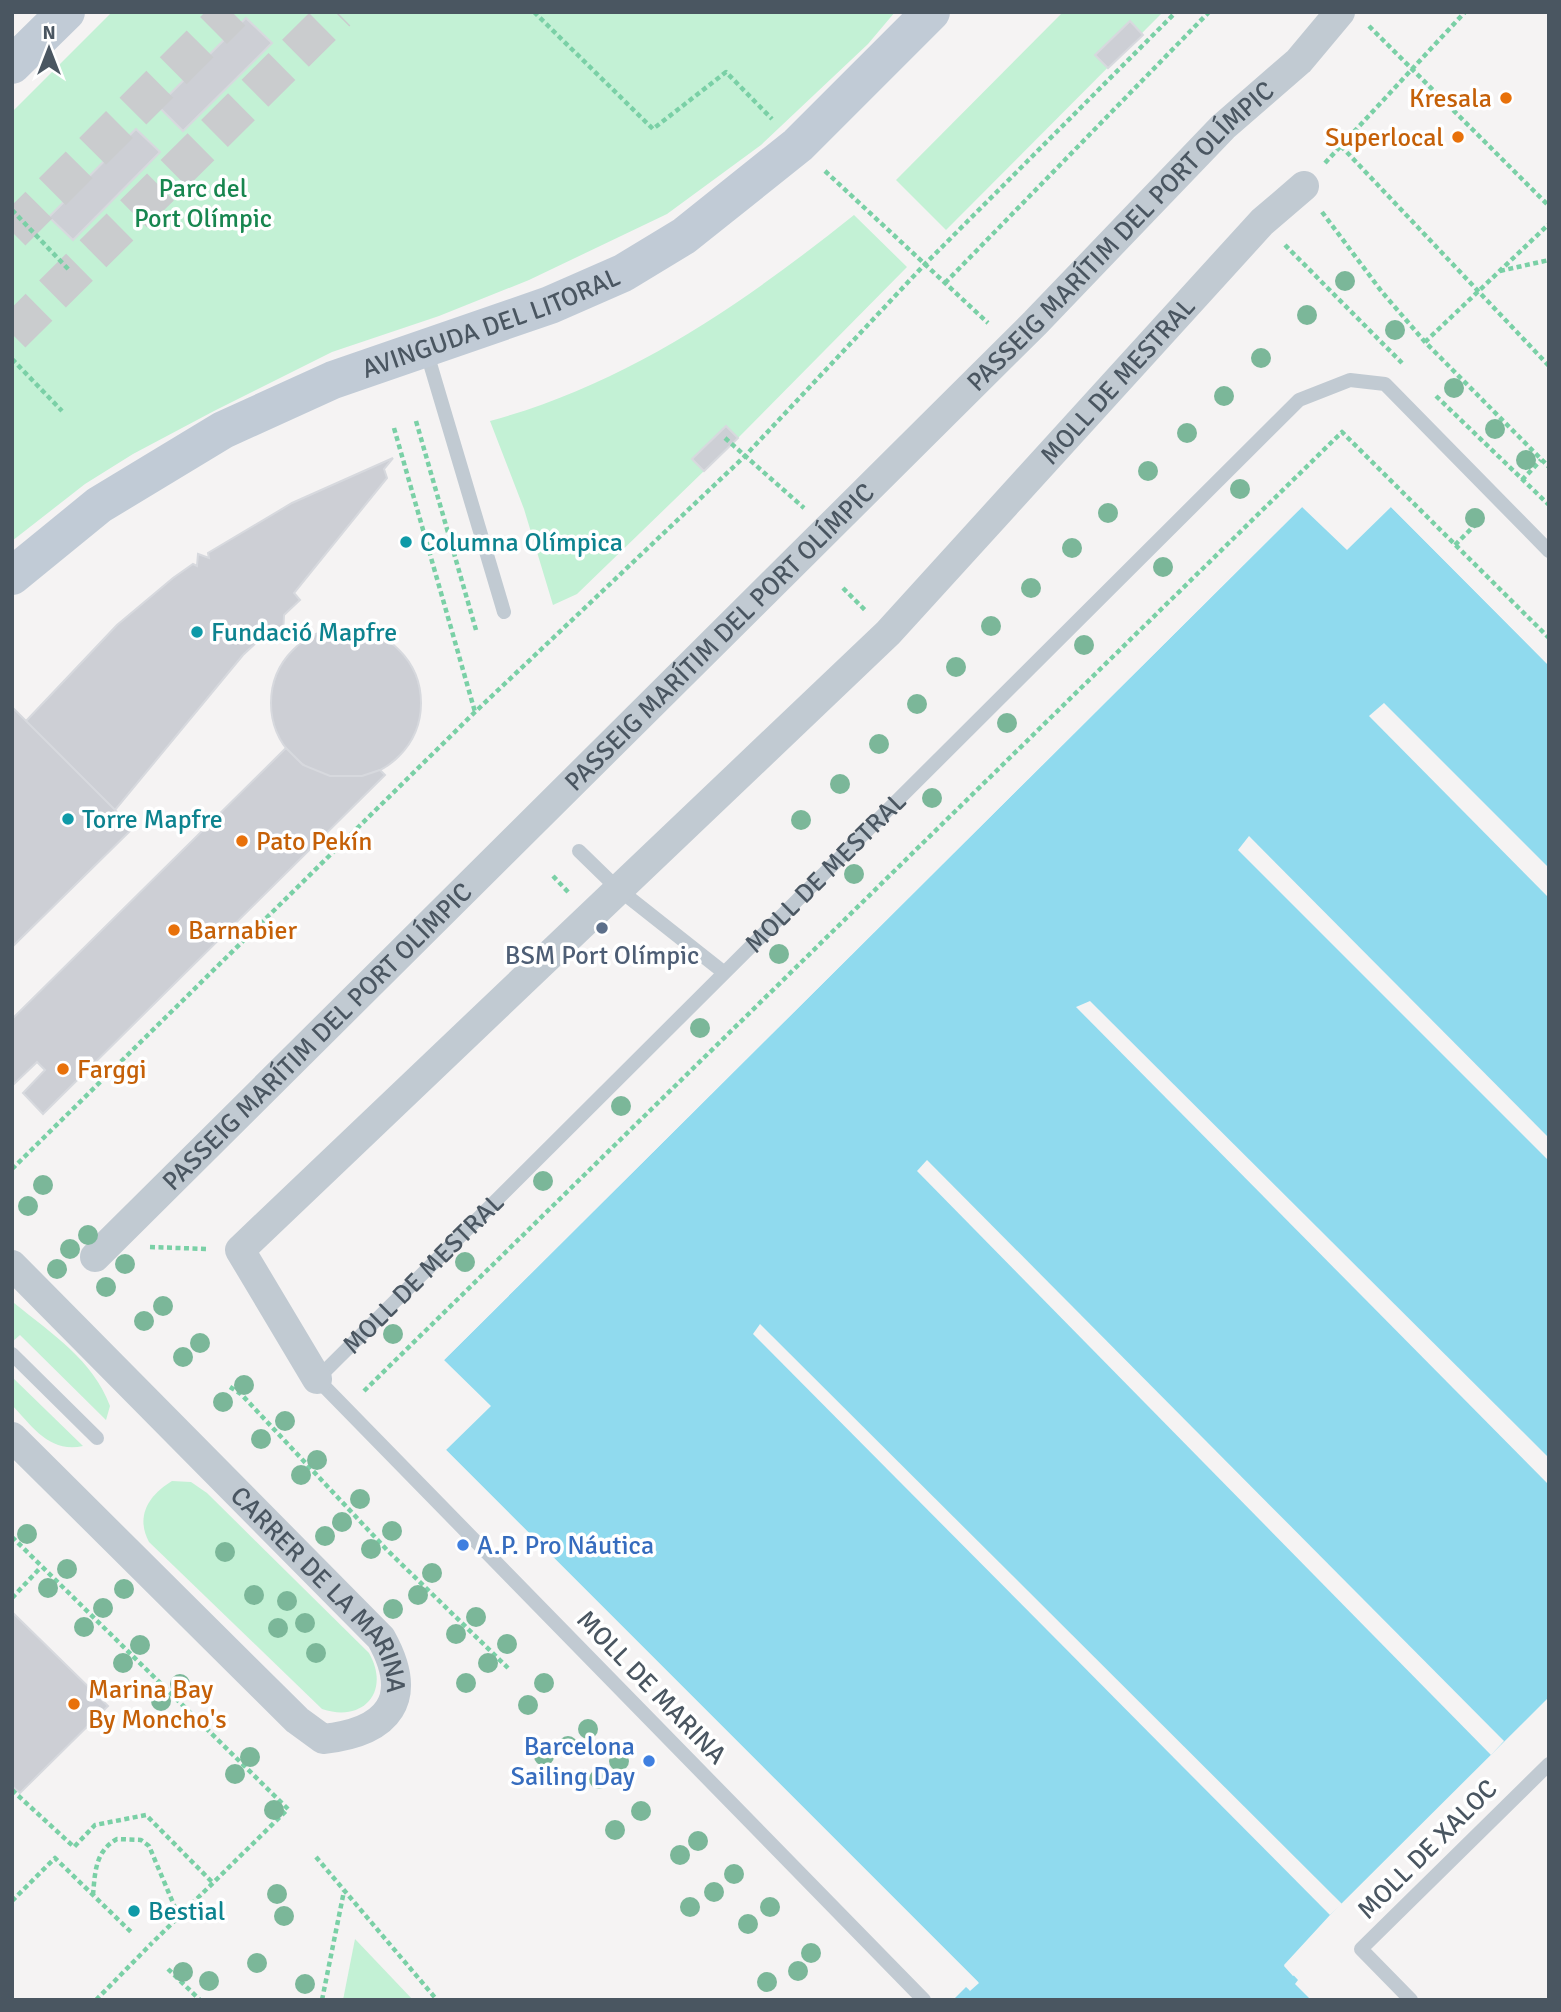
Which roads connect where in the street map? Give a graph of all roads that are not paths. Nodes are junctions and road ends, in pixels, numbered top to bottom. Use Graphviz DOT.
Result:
graph roads {
  1 [pos="66,12"];
  2 [pos="931,12"];
  3 [pos="1340,12"];
  4 [pos="12,65"];
  5 [pos="1301,188"];
  6 [pos="426,348"];
  7 [pos="1549,551"];
  8 [pos="12,576"];
  9 [pos="504,612"];
  10 [pos="579,851"];
  11 [pos="617,888"];
  12 [pos="722,971"];
  13 [pos="95,1257"];
  14 [pos="12,1265"];
  15 [pos="12,1354"];
  16 [pos="317,1379"];
  17 [pos="12,1437"];
  18 [pos="97,1438"];
  19 [pos="1549,1763"];
  20 [pos="924,2000"];
  21 [pos="1411,2000"];
  1 -- 4 [label="main road"];
  2 -- 6 [label="main road, AVINGUDA DEL LITORAL"];
  3 -- 13 [label="street, PASSEIG MARÍTIM DEL PORT OLÍMPIC"];
  5 -- 11 [label="street, MOLL DE MESTRAL"];
  6 -- 8 [label="main road, AVINGUDA DEL LITORAL"];
  6 -- 9 [label="lane"];
  7 -- 12 [label="lane, MOLL DE MESTRAL"];
  10 -- 11 [label="lane"];
  11 -- 12 [label="lane"];
  11 -- 16 [label="street, MOLL DE MESTRAL"];
  12 -- 16 [label="lane, MOLL DE MESTRAL"];
  14 -- 17 [label="street, CARRER DE LA MARINA"];
  15 -- 18 [label="lane"];
  16 -- 20 [label="lane, MOLL DE MARINA"];
  19 -- 21 [label="lane, MOLL DE XALOC"];
}
